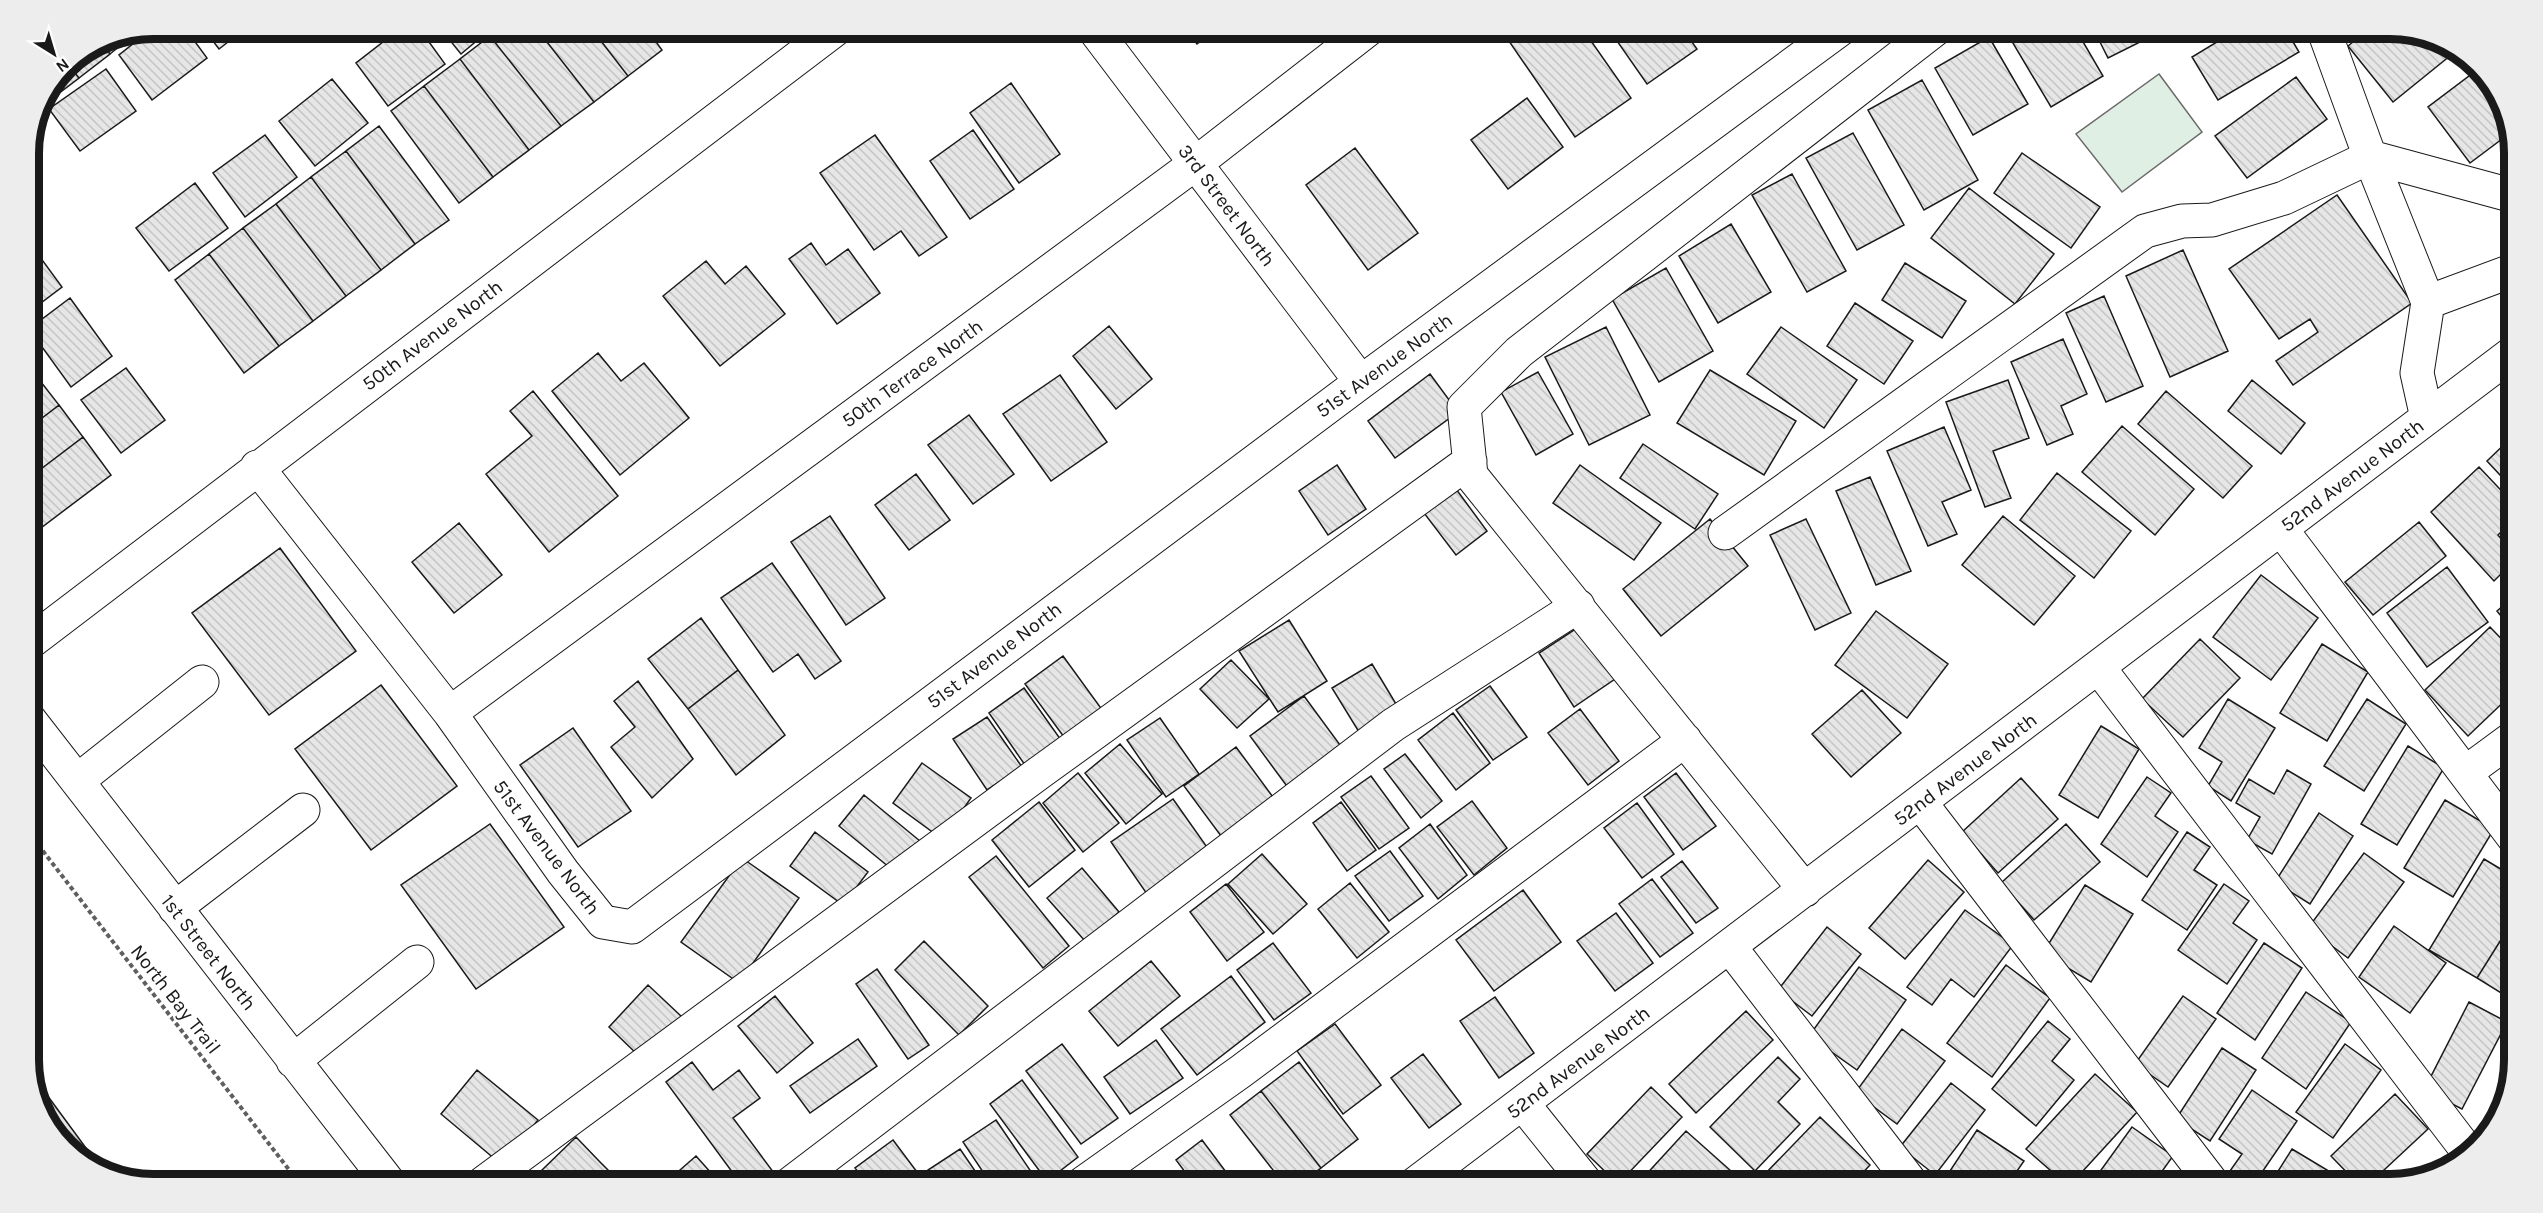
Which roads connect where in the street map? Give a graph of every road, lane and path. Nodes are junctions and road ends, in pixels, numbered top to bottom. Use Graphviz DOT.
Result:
graph roads {
  1 [pos="822,39"];
  2 [pos="1101,39"];
  3 [pos="1357,39"];
  4 [pos="1827,39"];
  5 [pos="1923,39"];
  6 [pos="2327,39"];
  7 [pos="2370,157"];
  8 [pos="1195,164"];
  9 [pos="2504,193"];
  10 [pos="2504,274"];
  11 [pos="2428,302"];
  12 [pos="2504,360"];
  13 [pos="1361,382"];
  14 [pos="2427,418"];
  15 [pos="1470,461"];
  16 [pos="257,467"];
  17 [pos="2282,529"];
  18 [pos="1725,533"];
  19 [pos="1578,606"];
  20 [pos="39,635"];
  21 [pos="2099,668"];
  22 [pos="202,682"];
  23 [pos="450,713"];
  24 [pos="39,732"];
  25 [pos="1685,740"];
  26 [pos="2504,744"];
  27 [pos="2465,773"];
  28 [pos="77,781"];
  29 [pos="1920,802"];
  30 [pos="303,810"];
  31 [pos="2504,825"];
  32 [pos="39,846"];
  33 [pos="1805,890"];
  34 [pos="175,908"];
  35 [pos="1730,947"];
  36 [pos="417,962"];
  37 [pos="293,1061"];
  38 [pos="1523,1104"];
  39 [pos="2464,1147"];
  40 [pos="292,1174"];
  41 [pos="381,1174"];
  42 [pos="497,1174"];
  43 [pos="804,1174"];
  44 [pos="1097,1174"];
  45 [pos="1430,1174"];
  46 [pos="1578,1174"];
  47 [pos="1904,1174"];
  48 [pos="2204,1174"];
  1 -- 16 [label="street, 50th Avenue North"];
  2 -- 8 [label="street, 3rd Street North"];
  3 -- 8 [label="street, 50th Terrace North"];
  4 -- 13 [label="street, 51st Avenue North"];
  5 -- 15 [label="street"];
  6 -- 7 [label="street"];
  7 -- 9 [label="street"];
  7 -- 11 [label="street"];
  7 -- 18 [label="street"];
  8 -- 13 [label="street, 3rd Street North"];
  8 -- 23 [label="street, 50th Terrace North"];
  10 -- 11 [label="street"];
  11 -- 14 [label="street"];
  12 -- 14 [label="street, 52nd Avenue North"];
  13 -- 23 [label="street, 51st Avenue North"];
  14 -- 17 [label="street, 52nd Avenue North"];
  15 -- 19 [label="street"];
  15 -- 42 [label="street"];
  16 -- 20 [label="street, 50th Avenue North"];
  16 -- 23 [label="street, 51st Avenue North"];
  17 -- 21 [label="street, 52nd Avenue North"];
  17 -- 27 [label="street"];
  19 -- 25 [label="street"];
  19 -- 43 [label="street"];
  21 -- 29 [label="street, 52nd Avenue North"];
  21 -- 39 [label="street"];
  22 -- 28 [label="street"];
  24 -- 28 [label="street, 1st Street North"];
  25 -- 33 [label="street"];
  25 -- 44 [label="street"];
  26 -- 27 [label="street"];
  27 -- 31 [label="street"];
  28 -- 34 [label="street, 1st Street North"];
  29 -- 33 [label="street, 52nd Avenue North"];
  29 -- 48 [label="street"];
  30 -- 34 [label="street"];
  32 -- 40 [label="path, North Bay Trail"];
  33 -- 35 [label="street, 52nd Avenue North"];
  34 -- 37 [label="street, 1st Street North"];
  35 -- 38 [label="street, 52nd Avenue North"];
  35 -- 47 [label="street"];
  36 -- 37 [label="street"];
  37 -- 41 [label="street, 1st Street North"];
  38 -- 45 [label="street, 52nd Avenue North"];
  38 -- 46 [label="street"];
}
